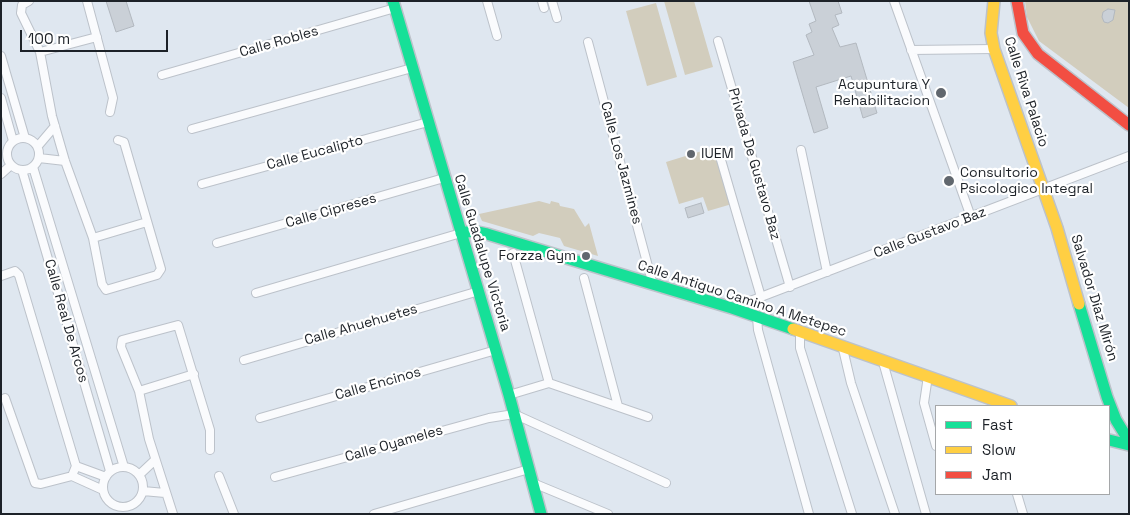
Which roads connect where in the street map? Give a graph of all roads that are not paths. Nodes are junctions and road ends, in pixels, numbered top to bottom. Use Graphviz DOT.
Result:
graph roads {
  1 [pos="29,1"];
  2 [pos="87,1"];
  3 [pos="486,1"];
  4 [pos="552,1"];
  5 [pos="894,1"];
  6 [pos="994,1"];
  7 [pos="1017,1"];
  8 [pos="394,5"];
  9 [pos="557,18"];
  10 [pos="497,36"];
  11 [pos="97,37"];
  12 [pos="718,41"];
  13 [pos="588,42"];
  14 [pos="994,49"];
  15 [pos="911,50"];
  16 [pos="40,52"];
  17 [pos="1,56"];
  18 [pos="412,68"];
  19 [pos="162,75"];
  20 [pos="1,98"];
  21 [pos="110,112"];
  22 [pos="428,122"];
  23 [pos="1129,125"];
  24 [pos="55,126"];
  25 [pos="192,129"];
  26 [pos="25,138"];
  27 [pos="118,140"];
  28 [pos="13,141"];
  29 [pos="38,146"];
  30 [pos="801,150"];
  31 [pos="718,153"];
  32 [pos="4,155"];
  33 [pos="1129,156"];
  34 [pos="39,158"];
  35 [pos="65,161"];
  36 [pos="11,165"];
  37 [pos="33,167"];
  38 [pos="22,170"];
  39 [pos="1,174"];
  40 [pos="444,178"];
  41 [pos="202,184"];
  42 [pos="1042,190"];
  43 [pos="971,217"];
  44 [pos="147,222"];
  45 [pos="460,233"];
  46 [pos="94,238"];
  47 [pos="217,243"];
  48 [pos="513,253"];
  49 [pos="827,272"];
  50 [pos="1,276"];
  51 [pos="584,278"];
  52 [pos="653,285"];
  53 [pos="790,287"];
  54 [pos="479,291"];
  55 [pos="256,293"];
  56 [pos="761,297"];
  57 [pos="732,308"];
  58 [pos="757,317"];
  59 [pos="800,334"];
  60 [pos="844,348"];
  61 [pos="496,350"];
  62 [pos="244,360"];
  63 [pos="883,362"];
  64 [pos="194,374"];
  65 [pos="928,376"];
  66 [pos="549,382"];
  67 [pos="139,391"];
  68 [pos="509,395"];
  69 [pos="5,398"];
  70 [pos="993,403"];
  71 [pos="618,406"];
  72 [pos="514,414"];
  73 [pos="648,417"];
  74 [pos="260,418"];
  75 [pos="1110,440"];
  76 [pos="1129,441"];
  77 [pos="935,442"];
  78 [pos="1129,445"];
  79 [pos="210,450"];
  80 [pos="155,460"];
  81 [pos="76,466"];
  82 [pos="124,467"];
  83 [pos="529,469"];
  84 [pos="108,474"];
  85 [pos="139,474"];
  86 [pos="72,476"];
  87 [pos="219,476"];
  88 [pos="275,477"];
  89 [pos="534,483"];
  90 [pos="666,483"];
  91 [pos="103,490"];
  92 [pos="143,491"];
  93 [pos="165,493"];
  94 [pos="1017,495"];
  95 [pos="134,504"];
  96 [pos="124,510"];
  97 [pos="136,514"];
  98 [pos="172,514"];
  99 [pos="234,514"];
  100 [pos="374,514"];
  101 [pos="541,514"];
  102 [pos="608,514"];
  103 [pos="809,514"];
  104 [pos="852,514"];
  105 [pos="895,514"];
  106 [pos="926,514"];
  107 [pos="1023,514"];
  1 -- 16 [label="street"];
  2 -- 11 [label="street"];
  3 -- 10 [label="street"];
  4 -- 9 [label="street"];
  5 -- 15 [label="street"];
  6 -- 14 [label="street, Calle Riva Palacio"];
  7 -- 23 [label="street"];
  8 -- 18 [label="street, Calle Guadalupe Victoria"];
  8 -- 19 [label="street, Calle Robles"];
  11 -- 16 [label="street"];
  11 -- 21 [label="street"];
  12 -- 53 [label="street, Privada De Gustavo Baz"];
  13 -- 52 [label="street, Calle Los Jazmines"];
  14 -- 15 [label="street"];
  14 -- 42 [label="street, Calle Riva Palacio"];
  15 -- 43 [label="street"];
  16 -- 24 [label="street"];
  17 -- 26 [label="street"];
  18 -- 22 [label="street, Calle Guadalupe Victoria"];
  18 -- 25 [label="street"];
  20 -- 28 [label="street"];
  22 -- 40 [label="street, Calle Guadalupe Victoria"];
  22 -- 41 [label="street, Calle Eucalipto"];
  24 -- 29 [label="street"];
  24 -- 35 [label="street"];
  26 -- 28 [label="street"];
  26 -- 29 [label="street"];
  27 -- 44 [label="street"];
  28 -- 32 [label="street"];
  29 -- 34 [label="street"];
  30 -- 49 [label="street"];
  31 -- 56 [label="street"];
  32 -- 36 [label="street"];
  33 -- 42 [label="street, Calle Gustavo Baz"];
  34 -- 35 [label="street"];
  34 -- 37 [label="street"];
  35 -- 46 [label="street"];
  36 -- 38 [label="street"];
  36 -- 39 [label="street"];
  37 -- 38 [label="street"];
  37 -- 82 [label="street, Calle Real De Arcos"];
  38 -- 84 [label="street, Calle Real De Arcos"];
  40 -- 45 [label="street, Calle Guadalupe Victoria"];
  40 -- 47 [label="street, Calle Cipreses"];
  42 -- 43 [label="street, Calle Gustavo Baz"];
  42 -- 76 [label="street, Salvador Díaz Mirón"];
  43 -- 49 [label="street, Calle Gustavo Baz"];
  44 -- 46 [label="street"];
  44 -- 46 [label="street"];
  45 -- 52 [label="street, Calle Antiguo Camino A Metepec"];
  45 -- 54 [label="street, Calle Guadalupe Victoria"];
  45 -- 55 [label="street"];
  48 -- 66 [label="street"];
  49 -- 53 [label="street, Calle Gustavo Baz"];
  50 -- 81 [label="street"];
  51 -- 71 [label="street"];
  52 -- 57 [label="street, Calle Antiguo Camino A Metepec"];
  53 -- 56 [label="street, Calle Gustavo Baz"];
  54 -- 61 [label="street, Calle Guadalupe Victoria"];
  54 -- 62 [label="street, Calle Ahuehuetes"];
  56 -- 57 [label="street, Calle Gustavo Baz"];
  57 -- 58 [label="street, Calle Antiguo Camino A Metepec"];
  58 -- 59 [label="street, Calle Antiguo Camino A Metepec"];
  58 -- 103 [label="street"];
  59 -- 60 [label="street, Calle Antiguo Camino A Metepec"];
  59 -- 104 [label="street"];
  60 -- 63 [label="street, Calle Antiguo Camino A Metepec"];
  60 -- 105 [label="street"];
  61 -- 68 [label="street, Calle Guadalupe Victoria"];
  61 -- 74 [label="street, Calle Encinos"];
  63 -- 65 [label="street, Calle Antiguo Camino A Metepec"];
  63 -- 106 [label="street"];
  64 -- 67 [label="street"];
  64 -- 67 [label="street"];
  64 -- 79 [label="street"];
  65 -- 70 [label="street, Calle Antiguo Camino A Metepec"];
  65 -- 77 [label="street"];
  66 -- 68 [label="street"];
  66 -- 71 [label="street"];
  67 -- 80 [label="street"];
  68 -- 72 [label="street, Calle Guadalupe Victoria"];
  69 -- 86 [label="street"];
  71 -- 73 [label="street"];
  72 -- 83 [label="street, Calle Guadalupe Victoria"];
  72 -- 88 [label="street, Calle Oyameles"];
  72 -- 90 [label="street"];
  75 -- 78 [label="street"];
  80 -- 85 [label="street"];
  80 -- 93 [label="street"];
  81 -- 84 [label="street"];
  81 -- 86 [label="street"];
  82 -- 84 [label="street"];
  82 -- 85 [label="street"];
  83 -- 89 [label="street, Calle Guadalupe Victoria"];
  83 -- 100 [label="street"];
  84 -- 91 [label="street"];
  85 -- 92 [label="street"];
  86 -- 91 [label="street"];
  87 -- 99 [label="street"];
  89 -- 101 [label="street, Calle Guadalupe Victoria"];
  89 -- 102 [label="street"];
  91 -- 96 [label="street"];
  92 -- 93 [label="street"];
  92 -- 95 [label="street"];
  93 -- 98 [label="street"];
  94 -- 107 [label="street"];
  95 -- 96 [label="street"];
  95 -- 97 [label="street"];
}
